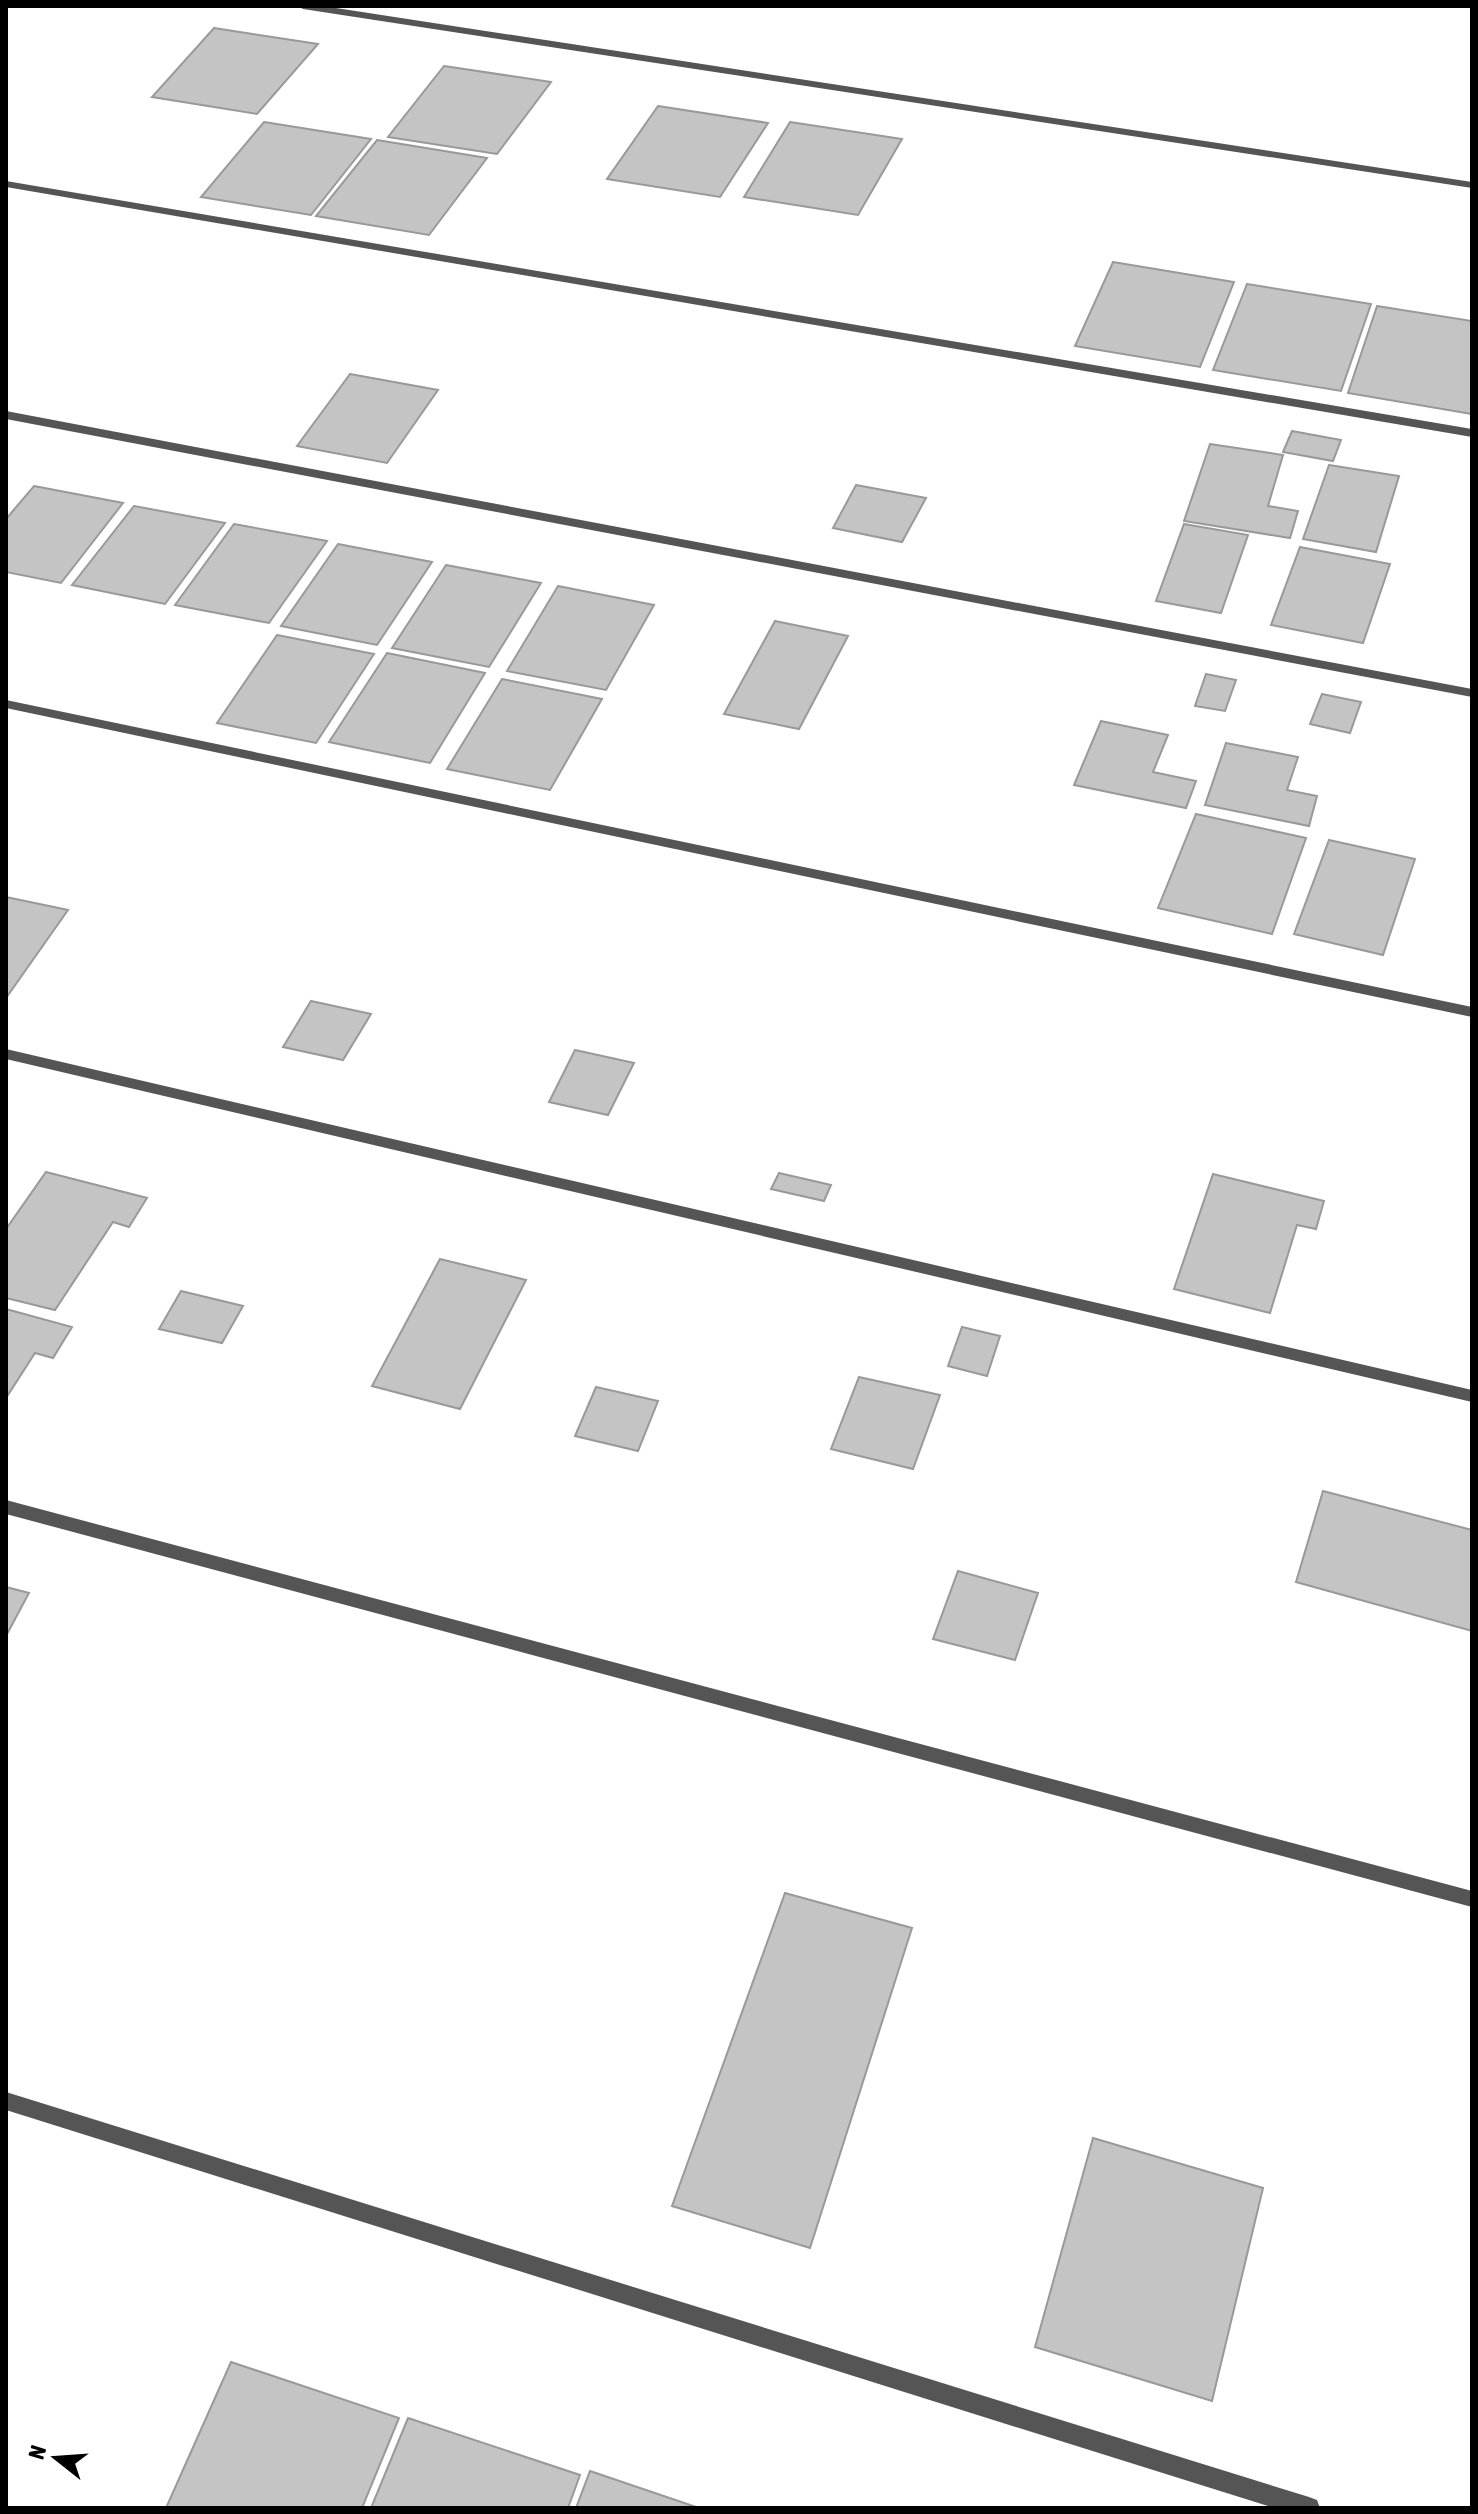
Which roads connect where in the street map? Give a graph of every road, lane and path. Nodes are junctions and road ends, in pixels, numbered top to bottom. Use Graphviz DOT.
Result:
graph roads {
  1 [pos="303,6"];
  2 [pos="6,184"];
  3 [pos="1472,185"];
  4 [pos="6,415"];
  5 [pos="1472,433"];
  6 [pos="1472,693"];
  7 [pos="6,704"];
  8 [pos="1472,1012"];
  9 [pos="6,1054"];
  10 [pos="1472,1396"];
  11 [pos="6,1507"];
  12 [pos="1472,1899"];
  13 [pos="6,2101"];
  14 [pos="1309,2508"];
  1 -- 3 [label="street"];
  2 -- 5 [label="street"];
  4 -- 6 [label="street"];
  7 -- 8 [label="street"];
  9 -- 10 [label="street"];
  11 -- 12 [label="street"];
  13 -- 14 [label="street"];
}
